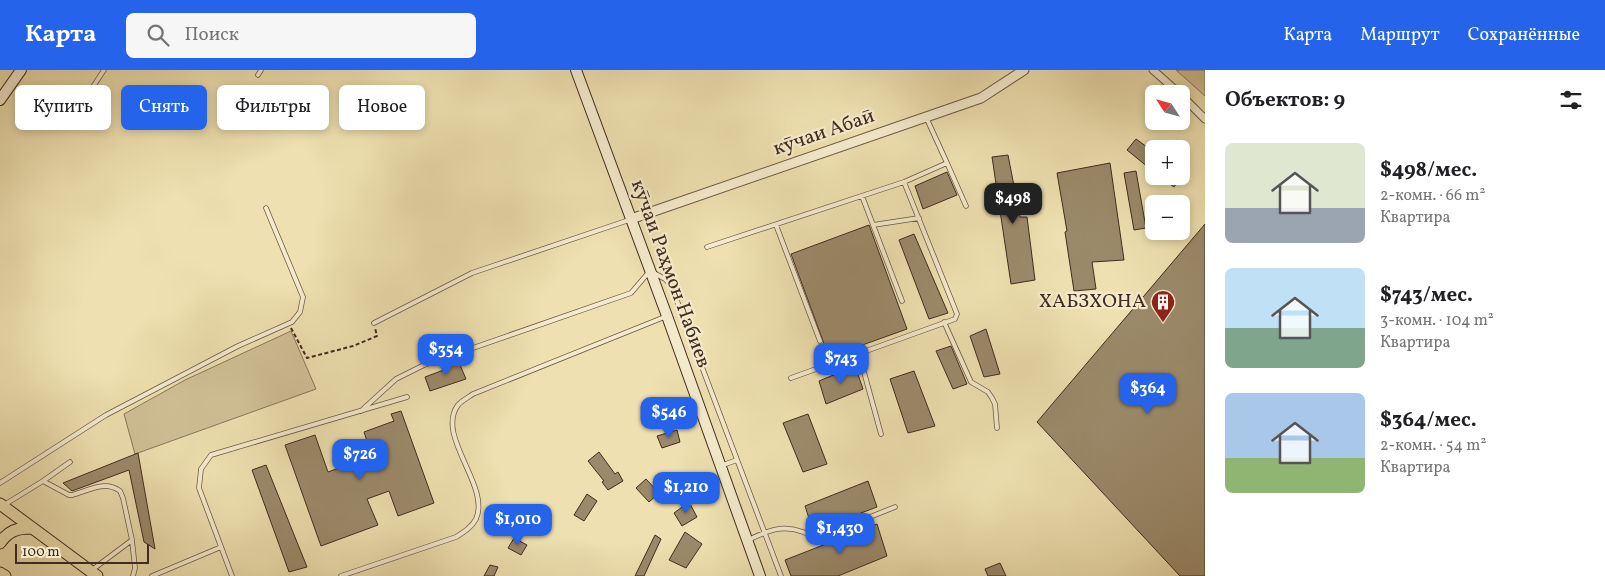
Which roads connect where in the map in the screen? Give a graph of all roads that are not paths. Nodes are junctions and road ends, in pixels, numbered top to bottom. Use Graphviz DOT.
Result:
graph roads {
  1 [pos="21,70"];
  2 [pos="104,70"];
  3 [pos="261,70"];
  4 [pos="576,70"];
  5 [pos="1024,70"];
  6 [pos="1153,70"];
  7 [pos="258,75"];
  8 [pos="94,85"];
  9 [pos="1170,85"];
  10 [pos="0,100"];
  11 [pos="1190,104"];
  12 [pos="926,117"];
  13 [pos="1205,119"];
  14 [pos="947,162"];
  15 [pos="904,182"];
  16 [pos="862,196"];
  17 [pos="966,206"];
  18 [pos="266,208"];
  19 [pos="919,218"];
  20 [pos="632,219"];
  21 [pos="776,224"];
  22 [pos="873,225"];
  23 [pos="707,248"];
  24 [pos="650,270"];
  25 [pos="902,300"];
  26 [pos="666,316"];
  27 [pos="944,322"];
  28 [pos="374,323"];
  29 [pos="820,341"];
  30 [pos="858,354"];
  31 [pos="791,378"];
  32 [pos="407,397"];
  33 [pos="361,411"];
  34 [pos="997,428"];
  35 [pos="881,434"];
  36 [pos="737,460"];
  37 [pos="70,462"];
  38 [pos="720,466"];
  39 [pos="43,481"];
  40 [pos="0,483"];
  41 [pos="1,505"];
  42 [pos="895,507"];
  43 [pos="31,528"];
  44 [pos="765,532"];
  45 [pos="132,540"];
  46 [pos="747,540"];
  47 [pos="0,543"];
  48 [pos="221,547"];
  49 [pos="161,572"];
  50 [pos="0,573"];
  51 [pos="94,574"];
  52 [pos="5,576"];
  53 [pos="133,576"];
  54 [pos="152,576"];
  55 [pos="165,576"];
  56 [pos="232,576"];
  57 [pos="342,576"];
  58 [pos="760,576"];
  59 [pos="781,576"];
  1 -- 10 [label="main road"];
  2 -- 8 [label="lane"];
  3 -- 7 [label="lane"];
  4 -- 20 [label="main road, кӯчаи Раҳмон Набиев"];
  5 -- 12 [label="street, кӯчаи Абаӣ"];
  6 -- 9 [label="street"];
  11 -- 13 [label="street"];
  12 -- 14 [label="lane"];
  12 -- 20 [label="street, кӯчаи Абаӣ"];
  14 -- 15 [label="lane"];
  14 -- 17 [label="lane"];
  15 -- 16 [label="lane"];
  15 -- 19 [label="lane"];
  16 -- 21 [label="lane"];
  16 -- 22 [label="lane"];
  18 -- 40 [label="lane"];
  19 -- 22 [label="lane"];
  19 -- 27 [label="lane"];
  20 -- 24 [label="main road, кӯчаи Раҳмон Набиев"];
  20 -- 28 [label="lane"];
  21 -- 23 [label="lane"];
  21 -- 29 [label="lane"];
  22 -- 25 [label="lane"];
  24 -- 26 [label="main road, кӯчаи Раҳмон Набиев"];
  24 -- 33 [label="lane"];
  24 -- 36 [label="lane"];
  26 -- 38 [label="main road, кӯчаи Раҳмон Набиев"];
  26 -- 57 [label="lane"];
  27 -- 30 [label="lane"];
  27 -- 34 [label="lane"];
  30 -- 31 [label="lane"];
  30 -- 35 [label="lane"];
  32 -- 33 [label="lane"];
  33 -- 48 [label="lane"];
  36 -- 38 [label="lane"];
  36 -- 44 [label="lane"];
  37 -- 39 [label="lane"];
  38 -- 46 [label="main road, кӯчаи Раҳмон Набиев"];
  39 -- 41 [label="lane"];
  39 -- 45 [label="lane"];
  41 -- 43 [label="main road"];
  42 -- 44 [label="lane"];
  43 -- 47 [label="main road"];
  43 -- 51 [label="main road"];
  44 -- 46 [label="lane"];
  44 -- 59 [label="lane"];
  45 -- 51 [label="lane"];
  45 -- 53 [label="lane"];
  46 -- 58 [label="main road, кӯчаи Раҳмон Набиев"];
  48 -- 49 [label="lane"];
  48 -- 56 [label="lane"];
  49 -- 54 [label="lane"];
  49 -- 55 [label="lane"];
  50 -- 52 [label="main road"];
}
